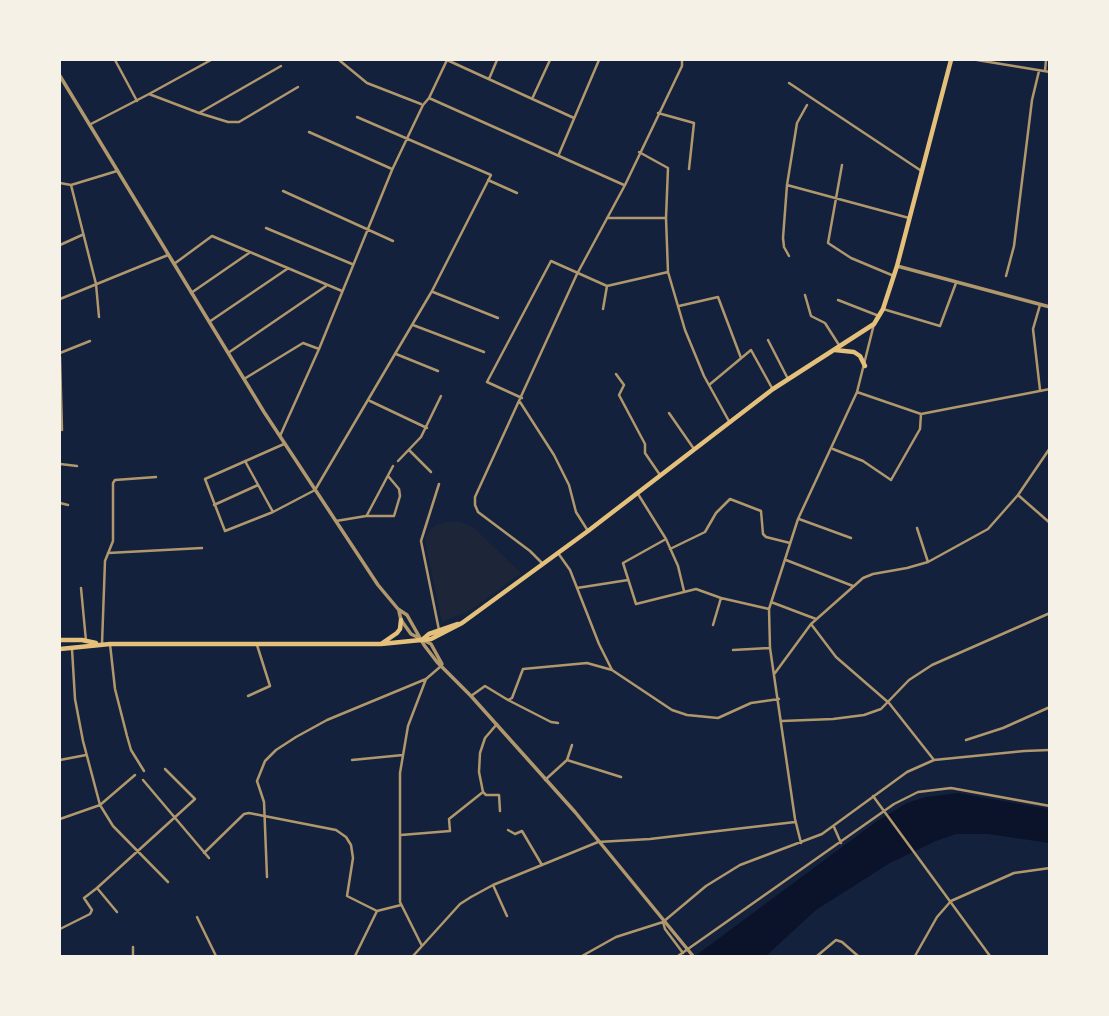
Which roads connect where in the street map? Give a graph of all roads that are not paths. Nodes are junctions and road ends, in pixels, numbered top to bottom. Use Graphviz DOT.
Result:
graph roads {
  1 [pos="117,60"];
  2 [pos="211,60"];
  3 [pos="339,60"];
  4 [pos="497,60"];
  5 [pos="550,60"];
  6 [pos="598,60"];
  7 [pos="682,60"];
  8 [pos="951,60"];
  9 [pos="977,60"];
  10 [pos="1046,60"];
  11 [pos="281,66"];
  12 [pos="1040,71"];
  13 [pos="1047,71"];
  14 [pos="60,76"];
  15 [pos="489,79"];
  16 [pos="789,83"];
  17 [pos="65,85"];
  18 [pos="298,87"];
  19 [pos="60,88"];
  20 [pos="149,94"];
  21 [pos="429,98"];
  22 [pos="532,99"];
  23 [pos="137,101"];
  24 [pos="423,105"];
  25 [pos="807,105"];
  26 [pos="199,113"];
  27 [pos="658,113"];
  28 [pos="357,117"];
  29 [pos="574,118"];
  30 [pos="89,125"];
  31 [pos="309,132"];
  32 [pos="408,139"];
  33 [pos="639,152"];
  34 [pos="559,154"];
  35 [pos="842,165"];
  36 [pos="689,169"];
  37 [pos="393,170"];
  38 [pos="117,171"];
  39 [pos="923,172"];
  40 [pos="488,180"];
  41 [pos="60,183"];
  42 [pos="71,185"];
  43 [pos="625,185"];
  44 [pos="787,185"];
  45 [pos="284,191"];
  46 [pos="517,193"];
  47 [pos="836,198"];
  48 [pos="607,218"];
  49 [pos="666,218"];
  50 [pos="911,218"];
  51 [pos="266,228"];
  52 [pos="368,230"];
  53 [pos="83,234"];
  54 [pos="393,241"];
  55 [pos="60,245"];
  56 [pos="249,253"];
  57 [pos="168,255"];
  58 [pos="789,256"];
  59 [pos="174,264"];
  60 [pos="352,264"];
  61 [pos="897,266"];
  62 [pos="287,269"];
  63 [pos="668,271"];
  64 [pos="577,274"];
  65 [pos="894,276"];
  66 [pos="1006,276"];
  67 [pos="956,283"];
  68 [pos="96,284"];
  69 [pos="326,286"];
  70 [pos="607,286"];
  71 [pos="342,291"];
  72 [pos="432,291"];
  73 [pos="191,293"];
  74 [pos="805,295"];
  75 [pos="60,299"];
  76 [pos="838,300"];
  77 [pos="1040,305"];
  78 [pos="679,306"];
  79 [pos="1049,307"];
  80 [pos="603,309"];
  81 [pos="883,309"];
  82 [pos="879,316"];
  83 [pos="99,317"];
  84 [pos="498,318"];
  85 [pos="209,322"];
  86 [pos="874,324"];
  87 [pos="413,325"];
  88 [pos="768,340"];
  89 [pos="90,341"];
  90 [pos="840,346"];
  91 [pos="319,349"];
  92 [pos="834,350"];
  93 [pos="484,352"];
  94 [pos="228,353"];
  95 [pos="396,354"];
  96 [pos="60,355"];
  97 [pos="741,358"];
  98 [pos="865,366"];
  99 [pos="438,371"];
  100 [pos="617,374"];
  101 [pos="244,379"];
  102 [pos="788,379"];
  103 [pos="709,385"];
  104 [pos="1049,389"];
  105 [pos="773,390"];
  106 [pos="1040,390"];
  107 [pos="857,392"];
  108 [pos="441,396"];
  109 [pos="521,400"];
  110 [pos="369,401"];
  111 [pos="669,413"];
  112 [pos="921,414"];
  113 [pos="730,423"];
  114 [pos="427,428"];
  115 [pos="61,429"];
  116 [pos="280,436"];
  117 [pos="285,444"];
  118 [pos="1049,448"];
  119 [pos="694,449"];
  120 [pos="833,449"];
  121 [pos="409,450"];
  122 [pos="245,461"];
  123 [pos="398,461"];
  124 [pos="60,464"];
  125 [pos="77,466"];
  126 [pos="393,466"];
  127 [pos="431,472"];
  128 [pos="660,475"];
  129 [pos="388,476"];
  130 [pos="156,477"];
  131 [pos="439,484"];
  132 [pos="258,485"];
  133 [pos="315,490"];
  134 [pos="636,492"];
  135 [pos="1018,495"];
  136 [pos="60,503"];
  137 [pos="68,505"];
  138 [pos="214,505"];
  139 [pos="273,512"];
  140 [pos="366,516"];
  141 [pos="798,519"];
  142 [pos="336,521"];
  143 [pos="1049,523"];
  144 [pos="918,528"];
  145 [pos="588,531"];
  146 [pos="851,538"];
  147 [pos="666,539"];
  148 [pos="790,543"];
  149 [pos="202,548"];
  150 [pos="670,549"];
  151 [pos="108,553"];
  152 [pos="558,553"];
  153 [pos="786,560"];
  154 [pos="928,562"];
  155 [pos="543,564"];
  156 [pos="628,579"];
  157 [pos="853,586"];
  158 [pos="81,588"];
  159 [pos="577,588"];
  160 [pos="684,591"];
  161 [pos="721,598"];
  162 [pos="771,602"];
  163 [pos="398,608"];
  164 [pos="769,609"];
  165 [pos="1049,613"];
  166 [pos="816,618"];
  167 [pos="401,620"];
  168 [pos="462,623"];
  169 [pos="811,624"];
  170 [pos="713,625"];
  171 [pos="439,630"];
  172 [pos="60,640"];
  173 [pos="84,640"];
  174 [pos="421,641"];
  175 [pos="101,644"];
  176 [pos="110,644"];
  177 [pos="381,644"];
  178 [pos="257,645"];
  179 [pos="82,648"];
  180 [pos="770,648"];
  181 [pos="60,649"];
  182 [pos="72,649"];
  183 [pos="733,650"];
  184 [pos="442,665"];
  185 [pos="612,670"];
  186 [pos="775,673"];
  187 [pos="426,680"];
  188 [pos="248,696"];
  189 [pos="471,696"];
  190 [pos="779,699"];
  191 [pos="509,700"];
  192 [pos="889,703"];
  193 [pos="1049,707"];
  194 [pos="782,721"];
  195 [pos="558,723"];
  196 [pos="496,724"];
  197 [pos="966,740"];
  198 [pos="572,745"];
  199 [pos="1049,750"];
  200 [pos="86,755"];
  201 [pos="403,755"];
  202 [pos="60,760"];
  203 [pos="352,760"];
  204 [pos="567,760"];
  205 [pos="934,760"];
  206 [pos="165,769"];
  207 [pos="144,771"];
  208 [pos="135,775"];
  209 [pos="621,777"];
  210 [pos="143,780"];
  211 [pos="545,780"];
  212 [pos="483,792"];
  213 [pos="873,796"];
  214 [pos="100,805"];
  215 [pos="1049,806"];
  216 [pos="500,811"];
  217 [pos="265,816"];
  218 [pos="174,818"];
  219 [pos="60,819"];
  220 [pos="795,822"];
  221 [pos="834,827"];
  222 [pos="509,830"];
  223 [pos="401,835"];
  224 [pos="598,842"];
  225 [pos="802,843"];
  226 [pos="841,843"];
  227 [pos="137,850"];
  228 [pos="204,853"];
  229 [pos="209,858"];
  230 [pos="542,865"];
  231 [pos="1049,868"];
  232 [pos="267,877"];
  233 [pos="168,882"];
  234 [pos="493,885"];
  235 [pos="97,888"];
  236 [pos="951,901"];
  237 [pos="401,905"];
  238 [pos="377,911"];
  239 [pos="117,912"];
  240 [pos="507,916"];
  241 [pos="197,917"];
  242 [pos="663,922"];
  243 [pos="60,929"];
  244 [pos="422,946"];
  245 [pos="133,947"];
  246 [pos="683,953"];
  247 [pos="134,957"];
  248 [pos="216,957"];
  249 [pos="355,957"];
  250 [pos="413,957"];
  251 [pos="582,957"];
  252 [pos="678,957"];
  253 [pos="693,957"];
  254 [pos="817,957"];
  255 [pos="858,957"];
  256 [pos="915,957"];
  257 [pos="990,957"];
  1 -- 23 [label="street"];
  2 -- 20 [label="street"];
  3 -- 24 [label="street"];
  4 -- 15 [label="street"];
  5 -- 22 [label="street"];
  6 -- 29 [label="street"];
  7 -- 27 [label="street"];
  8 -- 39 [label="main road"];
  9 -- 12 [label="street"];
  10 -- 13 [label="street"];
  11 -- 26 [label="street"];
  12 -- 13 [label="street"];
  12 -- 66 [label="street"];
  14 -- 17 [label="street"];
  15 -- 21 [label="street"];
  15 -- 22 [label="street"];
  16 -- 39 [label="street"];
  17 -- 19 [label="street"];
  17 -- 30 [label="street"];
  18 -- 26 [label="street"];
  20 -- 23 [label="street"];
  20 -- 26 [label="street"];
  21 -- 24 [label="street"];
  21 -- 34 [label="street"];
  22 -- 29 [label="street"];
  23 -- 30 [label="street"];
  24 -- 32 [label="street"];
  25 -- 44 [label="street"];
  27 -- 33 [label="street"];
  27 -- 36 [label="street"];
  28 -- 32 [label="street"];
  29 -- 34 [label="street"];
  30 -- 38 [label="street"];
  31 -- 37 [label="street"];
  32 -- 37 [label="street"];
  32 -- 40 [label="street"];
  33 -- 43 [label="street"];
  33 -- 49 [label="street"];
  34 -- 43 [label="street"];
  35 -- 47 [label="street"];
  37 -- 52 [label="street"];
  38 -- 42 [label="street"];
  38 -- 57 [label="street"];
  39 -- 50 [label="main road"];
  40 -- 46 [label="street"];
  40 -- 72 [label="street"];
  41 -- 42 [label="street"];
  42 -- 53 [label="street"];
  43 -- 48 [label="street"];
  44 -- 47 [label="street"];
  44 -- 58 [label="street"];
  45 -- 52 [label="street"];
  47 -- 50 [label="street"];
  47 -- 65 [label="street"];
  48 -- 49 [label="street"];
  48 -- 64 [label="street"];
  49 -- 63 [label="street"];
  50 -- 61 [label="main road"];
  51 -- 60 [label="street"];
  52 -- 54 [label="street"];
  52 -- 60 [label="street"];
  53 -- 55 [label="street"];
  53 -- 68 [label="street"];
  56 -- 59 [label="street"];
  56 -- 62 [label="street"];
  56 -- 73 [label="street"];
  57 -- 59 [label="street"];
  57 -- 68 [label="street"];
  59 -- 73 [label="street"];
  60 -- 71 [label="street"];
  61 -- 65 [label="main road"];
  61 -- 67 [label="street"];
  62 -- 69 [label="street"];
  62 -- 85 [label="street"];
  63 -- 70 [label="street"];
  63 -- 78 [label="street"];
  64 -- 70 [label="street"];
  64 -- 109 [label="street"];
  64 -- 109 [label="street"];
  65 -- 81 [label="main road"];
  67 -- 77 [label="street"];
  67 -- 81 [label="street"];
  68 -- 75 [label="street"];
  68 -- 83 [label="street"];
  69 -- 71 [label="street"];
  69 -- 94 [label="street"];
  70 -- 80 [label="street"];
  71 -- 91 [label="street"];
  72 -- 84 [label="street"];
  72 -- 87 [label="street"];
  73 -- 85 [label="street"];
  74 -- 90 [label="street"];
  76 -- 82 [label="street"];
  77 -- 79 [label="street"];
  77 -- 106 [label="street"];
  78 -- 97 [label="street"];
  78 -- 103 [label="street"];
  81 -- 82 [label="main road"];
  82 -- 86 [label="main road"];
  85 -- 94 [label="street"];
  86 -- 90 [label="main road"];
  86 -- 98 [label="street"];
  87 -- 93 [label="street"];
  87 -- 95 [label="street"];
  88 -- 102 [label="street"];
  89 -- 96 [label="street"];
  90 -- 92 [label="main road"];
  91 -- 101 [label="street"];
  91 -- 116 [label="street"];
  92 -- 98 [label="main road"];
  92 -- 102 [label="main road"];
  94 -- 101 [label="street"];
  95 -- 99 [label="street"];
  95 -- 110 [label="street"];
  96 -- 115 [label="street"];
  97 -- 103 [label="street"];
  97 -- 105 [label="street"];
  98 -- 107 [label="street"];
  100 -- 128 [label="street"];
  101 -- 116 [label="street"];
  102 -- 105 [label="main road"];
  103 -- 113 [label="street"];
  104 -- 106 [label="street"];
  105 -- 113 [label="main road"];
  106 -- 112 [label="street"];
  107 -- 112 [label="street"];
  107 -- 120 [label="street"];
  108 -- 114 [label="street"];
  109 -- 145 [label="street"];
  109 -- 155 [label="street"];
  110 -- 114 [label="street"];
  110 -- 133 [label="street"];
  111 -- 119 [label="street"];
  112 -- 120 [label="street"];
  113 -- 119 [label="main road"];
  114 -- 121 [label="street"];
  116 -- 117 [label="street"];
  117 -- 122 [label="street"];
  117 -- 133 [label="street"];
  118 -- 135 [label="street"];
  119 -- 128 [label="main road"];
  120 -- 141 [label="street"];
  121 -- 123 [label="street"];
  121 -- 127 [label="street"];
  122 -- 132 [label="street"];
  122 -- 138 [label="street"];
  124 -- 125 [label="street"];
  126 -- 129 [label="street"];
  128 -- 134 [label="main road"];
  129 -- 140 [label="street"];
  129 -- 140 [label="street"];
  130 -- 151 [label="street"];
  131 -- 171 [label="street"];
  132 -- 138 [label="street"];
  132 -- 139 [label="street"];
  133 -- 139 [label="street"];
  133 -- 142 [label="street"];
  134 -- 145 [label="main road"];
  134 -- 147 [label="street"];
  135 -- 143 [label="street"];
  135 -- 154 [label="street"];
  136 -- 137 [label="street"];
  138 -- 139 [label="street"];
  140 -- 142 [label="street"];
  141 -- 146 [label="street"];
  141 -- 148 [label="street"];
  142 -- 163 [label="street"];
  144 -- 154 [label="street"];
  145 -- 152 [label="main road"];
  147 -- 150 [label="street"];
  147 -- 156 [label="street"];
  148 -- 150 [label="street"];
  148 -- 153 [label="street"];
  149 -- 151 [label="street"];
  150 -- 160 [label="street"];
  151 -- 175 [label="street"];
  152 -- 155 [label="main road"];
  152 -- 159 [label="street"];
  153 -- 157 [label="street"];
  153 -- 162 [label="street"];
  154 -- 157 [label="street"];
  155 -- 168 [label="main road"];
  156 -- 159 [label="street"];
  156 -- 160 [label="street"];
  157 -- 166 [label="street"];
  158 -- 173 [label="street"];
  159 -- 185 [label="street"];
  160 -- 161 [label="street"];
  161 -- 164 [label="street"];
  161 -- 170 [label="street"];
  162 -- 164 [label="street"];
  162 -- 166 [label="street"];
  163 -- 167 [label="street"];
  163 -- 174 [label="street"];
  164 -- 180 [label="street"];
  165 -- 192 [label="street"];
  166 -- 169 [label="street"];
  167 -- 174 [label="street"];
  167 -- 177 [label="main road"];
  168 -- 171 [label="main road"];
  168 -- 174 [label="main road"];
  169 -- 186 [label="street"];
  169 -- 192 [label="street"];
  171 -- 174 [label="main road"];
  172 -- 173 [label="main road"];
  173 -- 175 [label="main road"];
  173 -- 179 [label="main road"];
  174 -- 177 [label="main road"];
  174 -- 184 [label="street"];
  175 -- 176 [label="main road"];
  175 -- 179 [label="main road"];
  176 -- 178 [label="main road"];
  176 -- 207 [label="street"];
  177 -- 178 [label="main road"];
  178 -- 188 [label="street"];
  179 -- 182 [label="main road"];
  180 -- 183 [label="street"];
  180 -- 186 [label="street"];
  181 -- 182 [label="main road"];
  182 -- 200 [label="street"];
  184 -- 187 [label="street"];
  184 -- 189 [label="street"];
  185 -- 190 [label="street"];
  185 -- 191 [label="street"];
  186 -- 190 [label="street"];
  187 -- 201 [label="street"];
  187 -- 217 [label="street"];
  189 -- 191 [label="street"];
  189 -- 196 [label="street"];
  190 -- 194 [label="street"];
  191 -- 195 [label="street"];
  192 -- 194 [label="street"];
  192 -- 205 [label="street"];
  193 -- 197 [label="street"];
  194 -- 220 [label="street"];
  196 -- 211 [label="street"];
  196 -- 212 [label="street"];
  198 -- 204 [label="street"];
  199 -- 205 [label="street"];
  200 -- 202 [label="street"];
  200 -- 214 [label="street"];
  201 -- 203 [label="street"];
  201 -- 223 [label="street"];
  204 -- 209 [label="street"];
  204 -- 211 [label="street"];
  205 -- 213 [label="street"];
  206 -- 218 [label="street"];
  208 -- 214 [label="street"];
  210 -- 218 [label="street"];
  211 -- 224 [label="street"];
  212 -- 216 [label="street"];
  212 -- 223 [label="street"];
  213 -- 221 [label="street"];
  213 -- 236 [label="street"];
  214 -- 219 [label="street"];
  214 -- 227 [label="street"];
  215 -- 226 [label="street"];
  217 -- 228 [label="street"];
  217 -- 232 [label="street"];
  217 -- 238 [label="street"];
  218 -- 227 [label="street"];
  218 -- 228 [label="street"];
  220 -- 224 [label="street"];
  220 -- 225 [label="street"];
  221 -- 225 [label="street"];
  221 -- 226 [label="street"];
  222 -- 230 [label="street"];
  223 -- 237 [label="street"];
  224 -- 230 [label="street"];
  224 -- 242 [label="street"];
  225 -- 242 [label="street"];
  226 -- 246 [label="street"];
  227 -- 233 [label="street"];
  227 -- 235 [label="street"];
  228 -- 229 [label="street"];
  230 -- 234 [label="street"];
  231 -- 236 [label="street"];
  234 -- 240 [label="street"];
  234 -- 244 [label="street"];
  235 -- 239 [label="street"];
  235 -- 243 [label="street"];
  236 -- 256 [label="street"];
  236 -- 257 [label="street"];
  237 -- 238 [label="street"];
  237 -- 244 [label="street"];
  238 -- 249 [label="street"];
  241 -- 248 [label="street"];
  242 -- 246 [label="street"];
  242 -- 251 [label="street"];
  242 -- 253 [label="street"];
  244 -- 250 [label="street"];
  245 -- 247 [label="street"];
  246 -- 252 [label="street"];
  254 -- 255 [label="street"];
}
